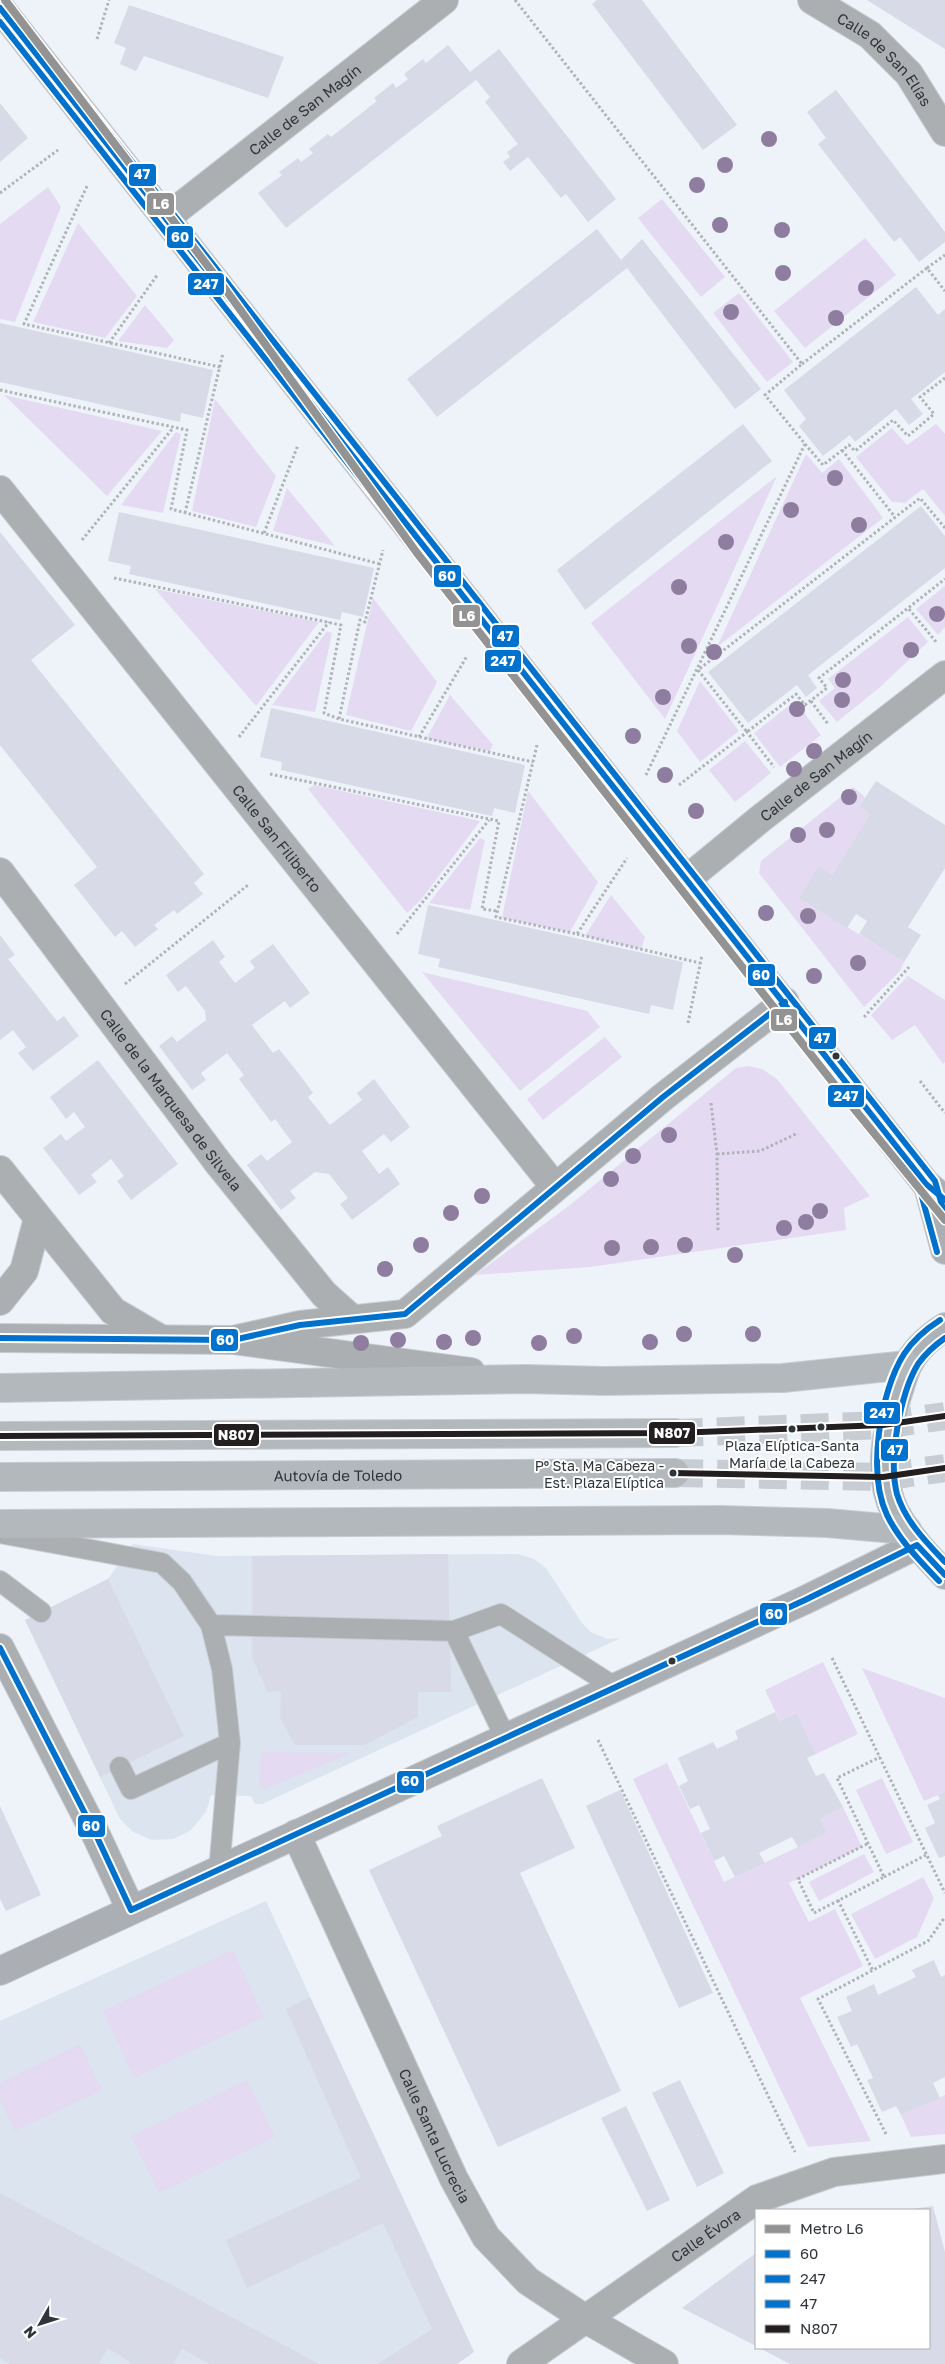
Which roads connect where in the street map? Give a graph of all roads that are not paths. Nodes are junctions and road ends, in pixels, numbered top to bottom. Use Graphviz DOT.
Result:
graph roads {
  1 [pos="444,0"];
  2 [pos="812,0"];
  3 [pos="0,8"];
  4 [pos="945,132"];
  5 [pos="166,218"];
  6 [pos="0,490"];
  7 [pos="945,675"];
  8 [pos="0,872"];
  9 [pos="687,879"];
  10 [pos="784,1002"];
  11 [pos="0,1170"];
  12 [pos="555,1188"];
  13 [pos="936,1193"];
  14 [pos="38,1218"];
  15 [pos="945,1250"];
  16 [pos="0,1301"];
  17 [pos="352,1320"];
  18 [pos="945,1327"];
  19 [pos="0,1338"];
  20 [pos="162,1339"];
  21 [pos="233,1340"];
  22 [pos="907,1365"];
  23 [pos="525,1379"];
  24 [pos="0,1388"];
  25 [pos="675,1433"];
  26 [pos="0,1436"];
  27 [pos="675,1473"];
  28 [pos="0,1477"];
  29 [pos="0,1524"];
  30 [pos="0,1533"];
  31 [pos="912,1537"];
  32 [pos="945,1575"];
  33 [pos="0,1581"];
  34 [pos="41,1612"];
  35 [pos="211,1625"];
  36 [pos="454,1631"];
  37 [pos="0,1648"];
  38 [pos="616,1688"];
  39 [pos="506,1739"];
  40 [pos="230,1743"];
  41 [pos="120,1767"];
  42 [pos="296,1834"];
  43 [pos="219,1871"];
  44 [pos="131,1910"];
  45 [pos="0,1971"];
  46 [pos="945,2159"];
  47 [pos="584,2318"];
  48 [pos="521,2364"];
  49 [pos="664,2364"];
  1 -- 5 [label="street, Calle de San Magín"];
  2 -- 4 [label="street, Calle de San Elías"];
  3 -- 5 [label="main road"];
  5 -- 9 [label="main road"];
  6 -- 12 [label="street, Calle San Filiberto"];
  7 -- 9 [label="street, Calle de San Magín"];
  8 -- 17 [label="street, Calle de la Marquesa de Silvela"];
  9 -- 10 [label="main road"];
  10 -- 12 [label="street"];
  10 -- 13 [label="main road"];
  11 -- 14 [label="street"];
  12 -- 17 [label="street"];
  13 -- 15 [label="main road"];
  14 -- 16 [label="street"];
  14 -- 20 [label="street"];
  17 -- 21 [label="street"];
  18 -- 22 [label="main road"];
  19 -- 20 [label="street"];
  20 -- 21 [label="street"];
  21 -- 23 [label="street"];
  22 -- 23 [label="highway"];
  22 -- 31 [label="main road"];
  23 -- 24 [label="highway"];
  25 -- 26 [label="highway"];
  27 -- 28 [label="highway, Autovía de Toledo"];
  29 -- 31 [label="highway"];
  30 -- 35 [label="lane"];
  31 -- 32 [label="main road"];
  31 -- 38 [label="main road"];
  33 -- 34 [label="lane"];
  35 -- 36 [label="lane"];
  35 -- 40 [label="lane"];
  36 -- 38 [label="lane"];
  36 -- 39 [label="lane"];
  37 -- 44 [label="street"];
  38 -- 39 [label="main road"];
  39 -- 42 [label="main road"];
  40 -- 41 [label="lane"];
  40 -- 43 [label="lane"];
  42 -- 43 [label="main road"];
  42 -- 47 [label="street, Calle Santa Lucrecia"];
  43 -- 44 [label="main road"];
  44 -- 45 [label="main road"];
  46 -- 47 [label="street, Calle Évora"];
  47 -- 48 [label="street, Calle Évora"];
  47 -- 49 [label="street, Calle Santa Lucrecia"];
}
